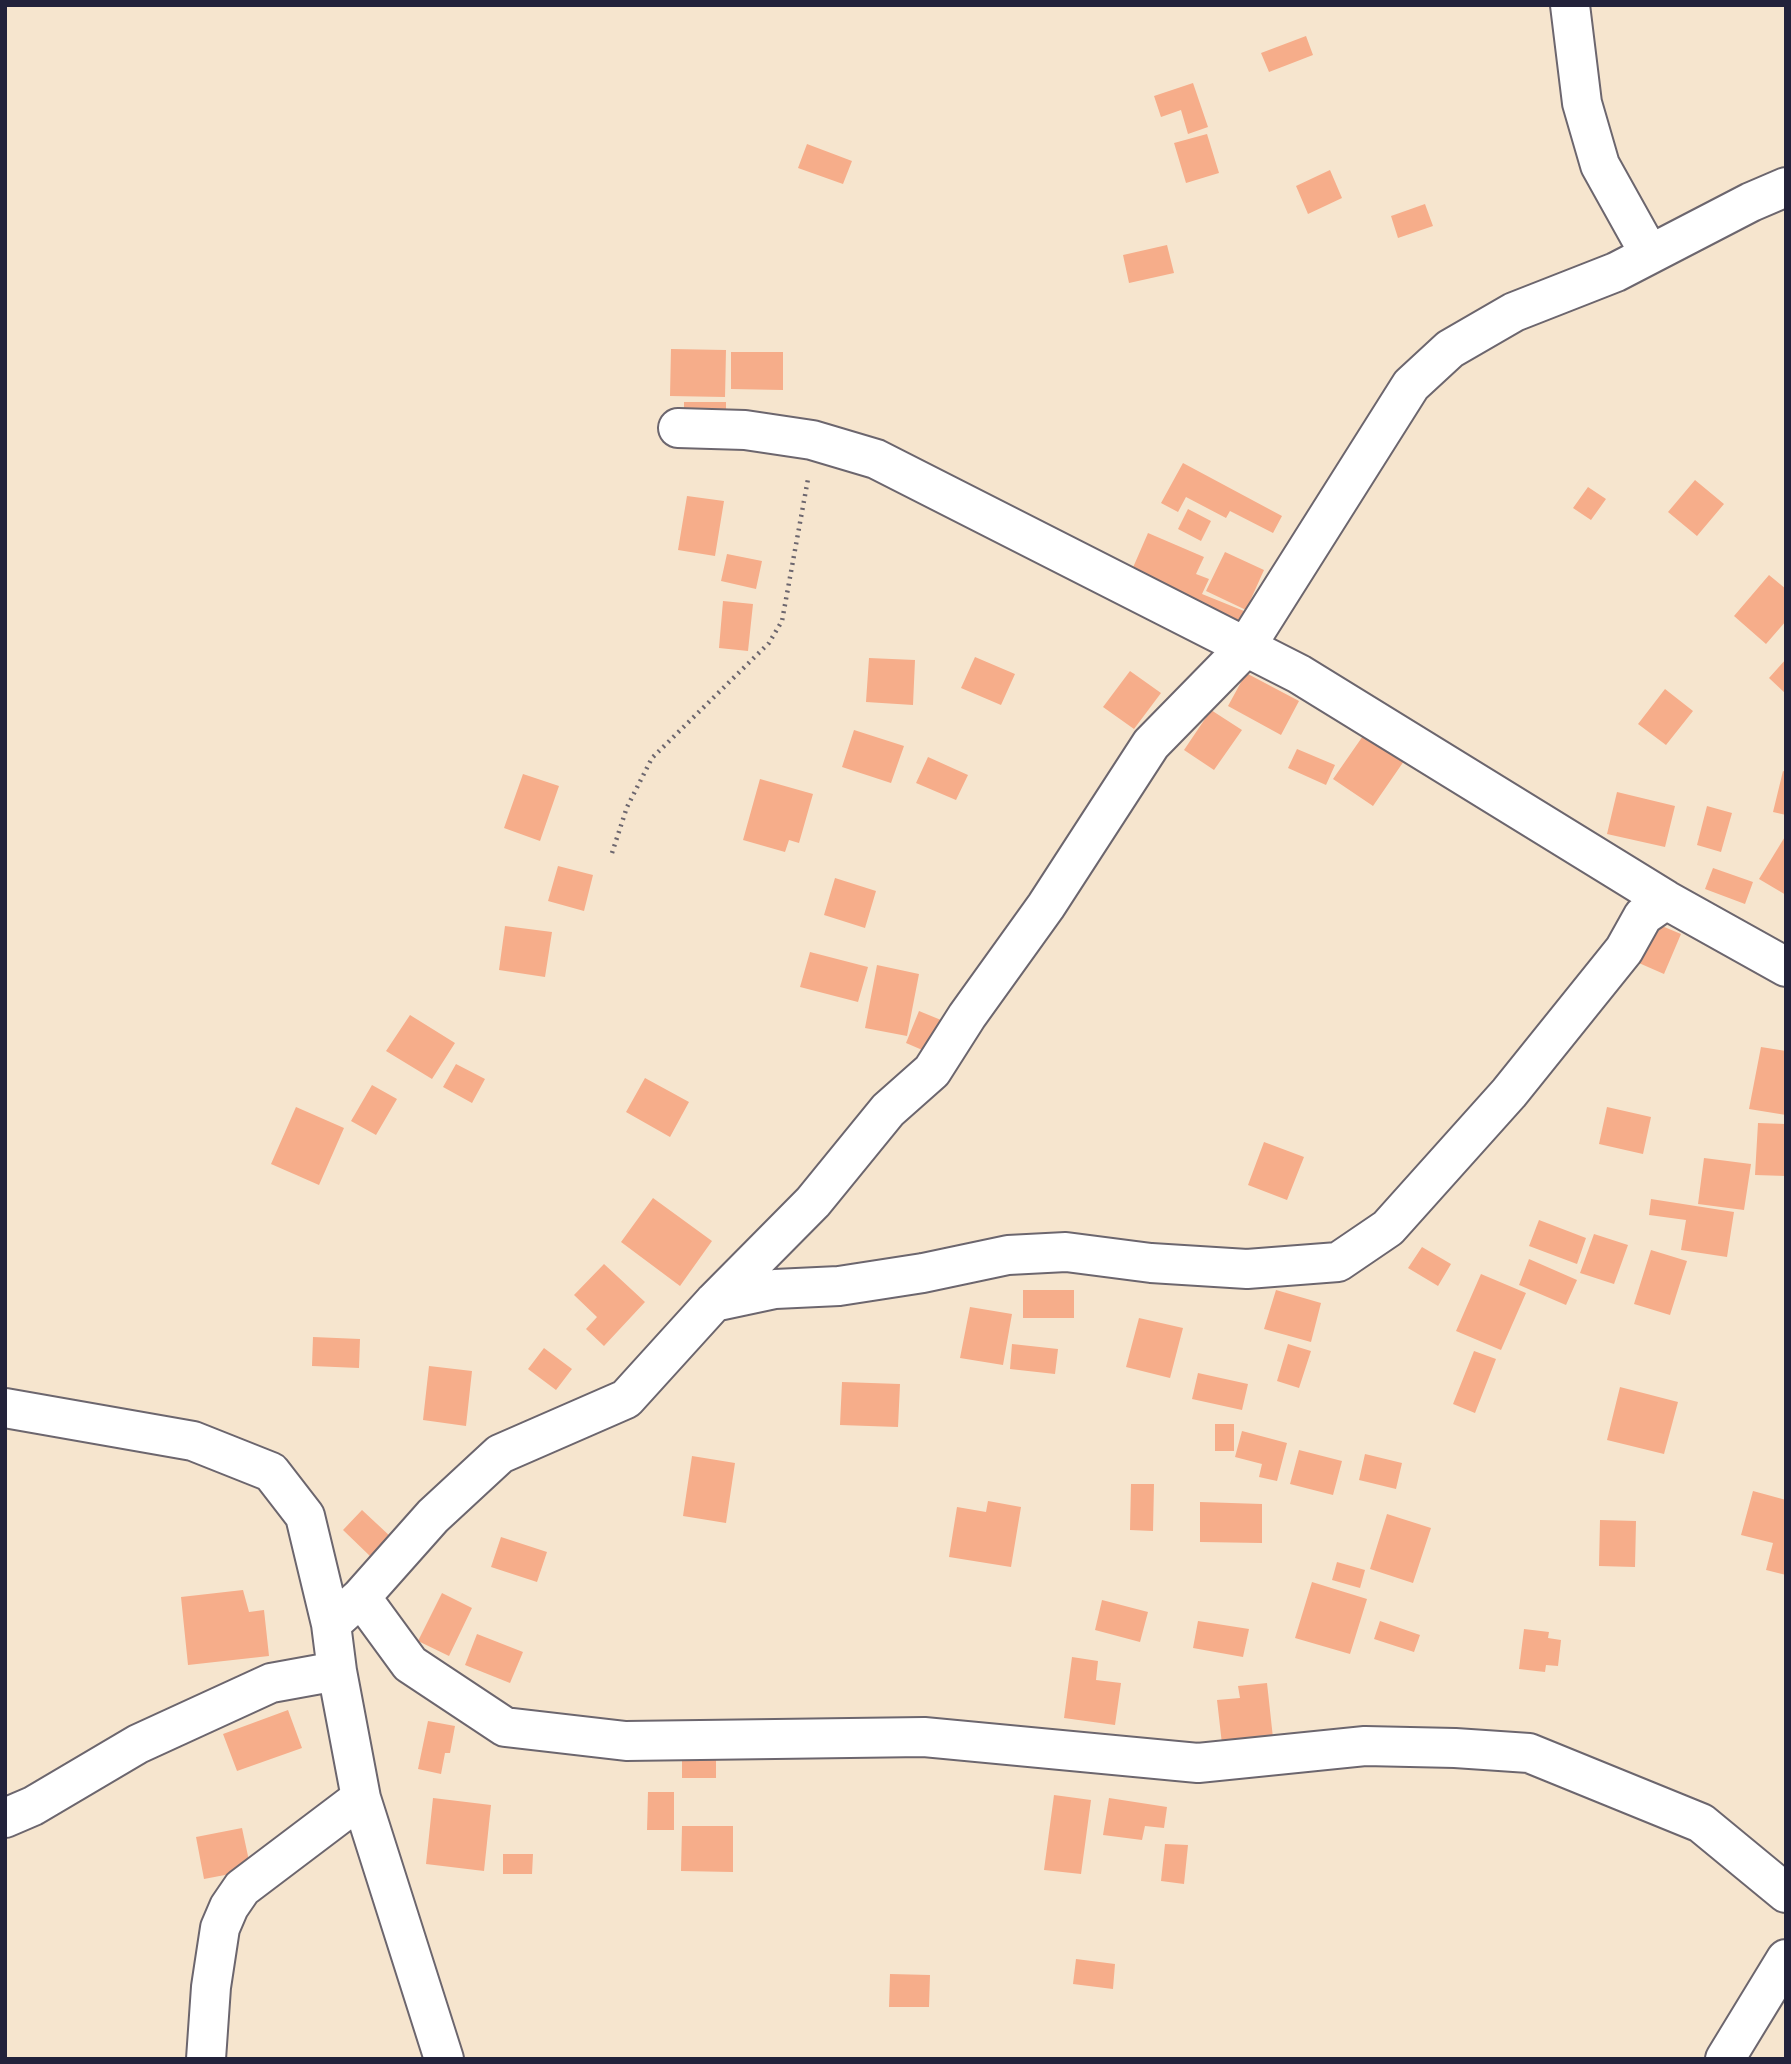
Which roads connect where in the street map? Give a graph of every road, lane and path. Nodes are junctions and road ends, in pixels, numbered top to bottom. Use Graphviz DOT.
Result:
graph roads {
  1 [pos="1570,5"];
  2 [pos="1786,187"];
  3 [pos="1649,253"];
  4 [pos="678,428"];
  5 [pos="812,440"];
  6 [pos="1245,648"];
  7 [pos="612,853"];
  8 [pos="1666,900"];
  9 [pos="1786,967"];
  10 [pos="714,1301"];
  11 [pos="5,1408"];
  12 [pos="361,1597"];
  13 [pos="331,1624"];
  14 [pos="337,1671"];
  15 [pos="360,1798"];
  16 [pos="5,1818"];
  17 [pos="1786,1893"];
  18 [pos="1786,1959"];
  19 [pos="206,2059"];
  20 [pos="444,2059"];
  21 [pos="1725,2059"];
  1 -- 3 [label="street"];
  2 -- 3 [label="street"];
  3 -- 6 [label="street"];
  4 -- 5 [label="street"];
  5 -- 6 [label="street"];
  5 -- 7 [label="path"];
  6 -- 8 [label="street"];
  6 -- 10 [label="street"];
  8 -- 9 [label="street"];
  8 -- 10 [label="street"];
  10 -- 12 [label="street"];
  11 -- 13 [label="street"];
  12 -- 13 [label="street"];
  12 -- 17 [label="street"];
  13 -- 14 [label="street"];
  14 -- 15 [label="street"];
  14 -- 16 [label="street"];
  15 -- 19 [label="street"];
  15 -- 20 [label="street"];
  18 -- 21 [label="street"];
}
